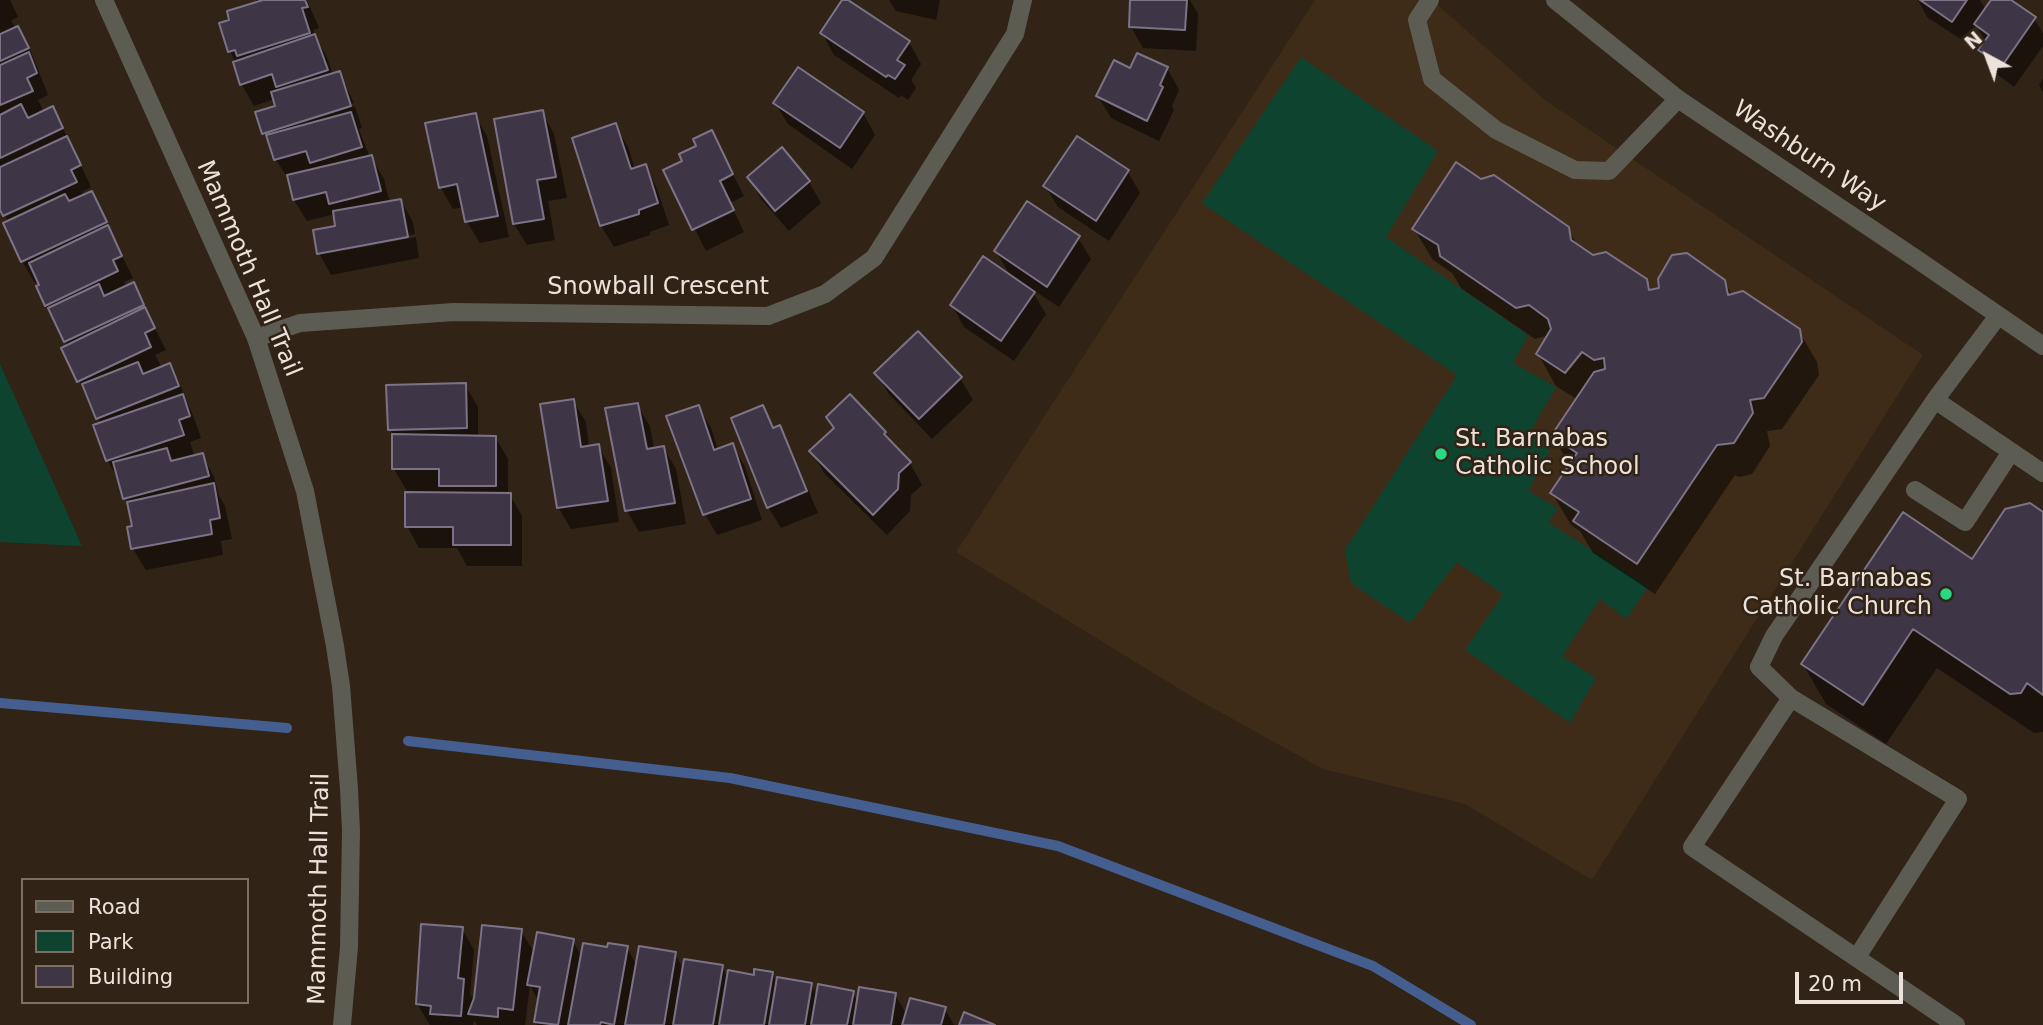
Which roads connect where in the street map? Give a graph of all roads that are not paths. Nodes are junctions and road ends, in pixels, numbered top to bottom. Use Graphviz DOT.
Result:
graph roads {
  1 [pos="104,0"];
  2 [pos="1023,0"];
  3 [pos="1430,0"];
  4 [pos="1555,0"];
  5 [pos="1678,99"];
  6 [pos="1998,316"];
  7 [pos="256,338"];
  8 [pos="2043,346"];
  9 [pos="1935,400"];
  10 [pos="2011,452"];
  11 [pos="2043,473"];
  12 [pos="1915,490"];
  13 [pos="1791,698"];
  14 [pos="1857,957"];
  15 [pos="342,1025"];
  16 [pos="1956,1025"];
  1 -- 7 [label="street, Mammoth Hall Trail"];
  2 -- 7 [label="street, Snowball Crescent"];
  3 -- 5 [label="street"];
  4 -- 5 [label="street, Washburn Way"];
  5 -- 6 [label="street, Washburn Way"];
  6 -- 8 [label="street, Washburn Way"];
  6 -- 9 [label="street"];
  7 -- 15 [label="street, Mammoth Hall Trail"];
  9 -- 10 [label="street"];
  9 -- 13 [label="street"];
  10 -- 11 [label="street"];
  10 -- 12 [label="street"];
  13 -- 14 [label="street"];
  13 -- 14 [label="street"];
  14 -- 16 [label="street"];
}
